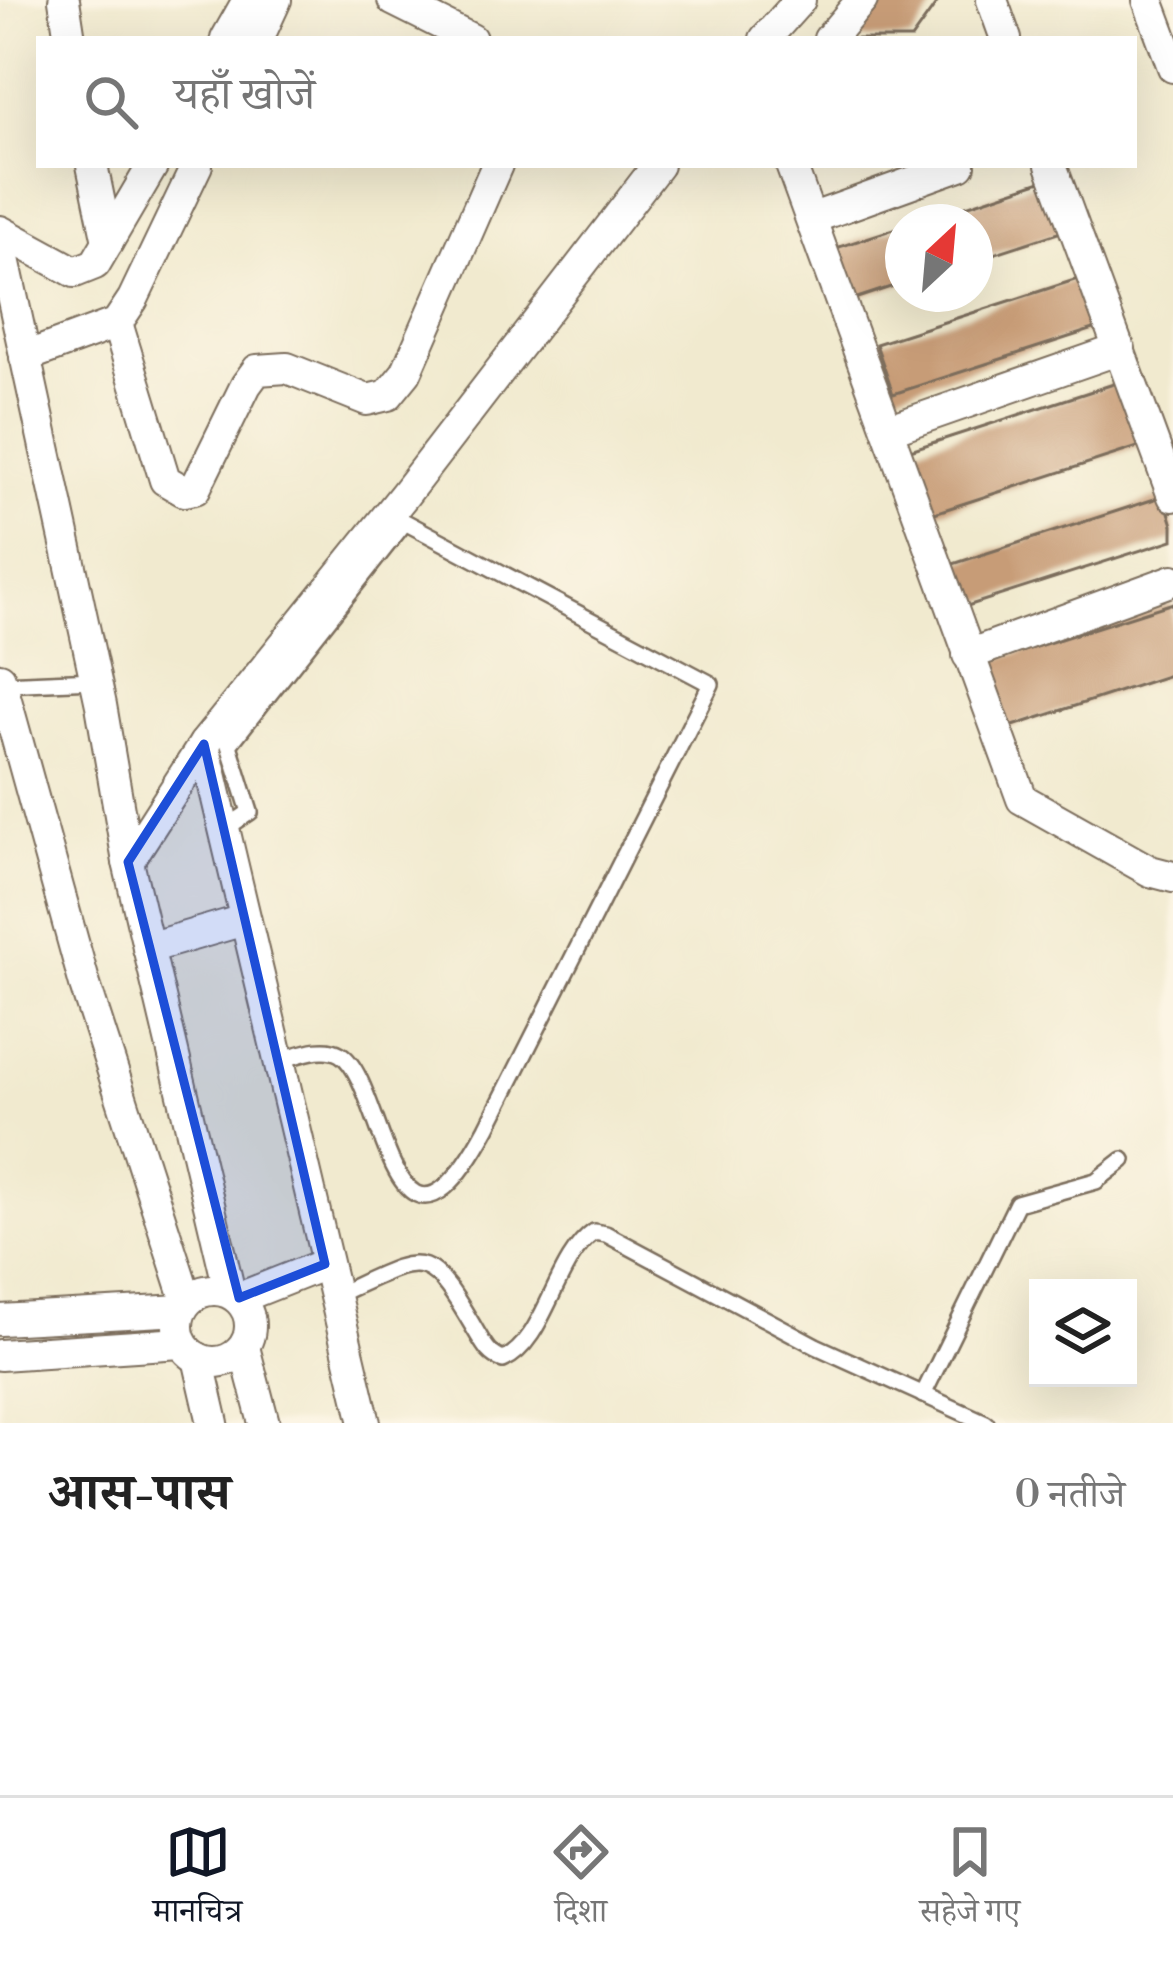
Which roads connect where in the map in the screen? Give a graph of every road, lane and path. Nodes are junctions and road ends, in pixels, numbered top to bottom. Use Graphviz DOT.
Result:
graph roads {
  1 [pos="64,0"];
  2 [pos="248,0"];
  3 [pos="276,0"];
  4 [pos="393,0"];
  5 [pos="800,0"];
  6 [pos="862,0"];
  7 [pos="992,0"];
  8 [pos="1148,0"];
  9 [pos="70,36"];
  10 [pos="228,36"];
  11 [pos="259,36"];
  12 [pos="465,36"];
  13 [pos="768,36"];
  14 [pos="832,36"];
  15 [pos="1005,36"];
  16 [pos="1173,67"];
  17 [pos="93,168"];
  18 [pos="151,168"];
  19 [pos="196,168"];
  20 [pos="496,168"];
  21 [pos="656,168"];
  22 [pos="792,168"];
  23 [pos="952,168"];
  24 [pos="1052,168"];
  25 [pos="813,218"];
  26 [pos="0,230"];
  27 [pos="0,240"];
  28 [pos="108,242"];
  29 [pos="117,323"];
  30 [pos="1120,350"];
  31 [pos="26,357"];
  32 [pos="888,430"];
  33 [pos="1173,496"];
  34 [pos="1173,580"];
  35 [pos="968,655"];
  36 [pos="95,680"];
  37 [pos="1,681"];
  38 [pos="204,744"];
  39 [pos="223,830"];
  40 [pos="128,862"];
  41 [pos="1173,877"];
  42 [pos="244,920"];
  43 [pos="148,948"];
  44 [pos="276,1061"];
  45 [pos="1123,1160"];
  46 [pos="325,1264"];
  47 [pos="234,1296"];
  48 [pos="334,1296"];
  49 [pos="184,1305"];
  50 [pos="0,1320"];
  51 [pos="244,1347"];
  52 [pos="189,1351"];
  53 [pos="0,1355"];
  54 [pos="923,1394"];
  55 [pos="213,1423"];
  56 [pos="264,1423"];
  57 [pos="364,1423"];
  58 [pos="986,1423"];
  1 -- 9 [label="street"];
  2 -- 10 [label="street"];
  3 -- 11 [label="street"];
  4 -- 12 [label="street"];
  5 -- 13 [label="street"];
  6 -- 14 [label="street"];
  7 -- 15 [label="street"];
  8 -- 16 [label="street"];
  17 -- 28 [label="street"];
  18 -- 28 [label="street"];
  19 -- 29 [label="street"];
  20 -- 29 [label="street"];
  21 -- 38 [label="street"];
  22 -- 25 [label="street"];
  23 -- 25 [label="street"];
  24 -- 30 [label="street"];
  25 -- 32 [label="street"];
  26 -- 28 [label="street"];
  27 -- 31 [label="street"];
  29 -- 31 [label="street"];
  30 -- 32 [label="street"];
  30 -- 33 [label="street"];
  31 -- 36 [label="street"];
  32 -- 35 [label="street"];
  34 -- 35 [label="street"];
  35 -- 41 [label="street"];
  36 -- 37 [label="lane"];
  36 -- 40 [label="street"];
  37 -- 49 [label="street"];
  38 -- 39 [label="street"];
  38 -- 40 [label="street"];
  39 -- 42 [label="street"];
  39 -- 44 [label="lane"];
  40 -- 43 [label="street"];
  42 -- 43 [label="street"];
  42 -- 44 [label="street"];
  43 -- 47 [label="street"];
  44 -- 46 [label="street"];
  45 -- 54 [label="lane"];
  46 -- 47 [label="street"];
  46 -- 48 [label="street"];
  47 -- 49 [label="street"];
  47 -- 51 [label="street"];
  48 -- 54 [label="lane"];
  48 -- 57 [label="street"];
  49 -- 50 [label="street"];
  49 -- 52 [label="street"];
  51 -- 52 [label="street"];
  51 -- 56 [label="street"];
  52 -- 53 [label="street"];
  52 -- 55 [label="street"];
  54 -- 58 [label="lane"];
}
